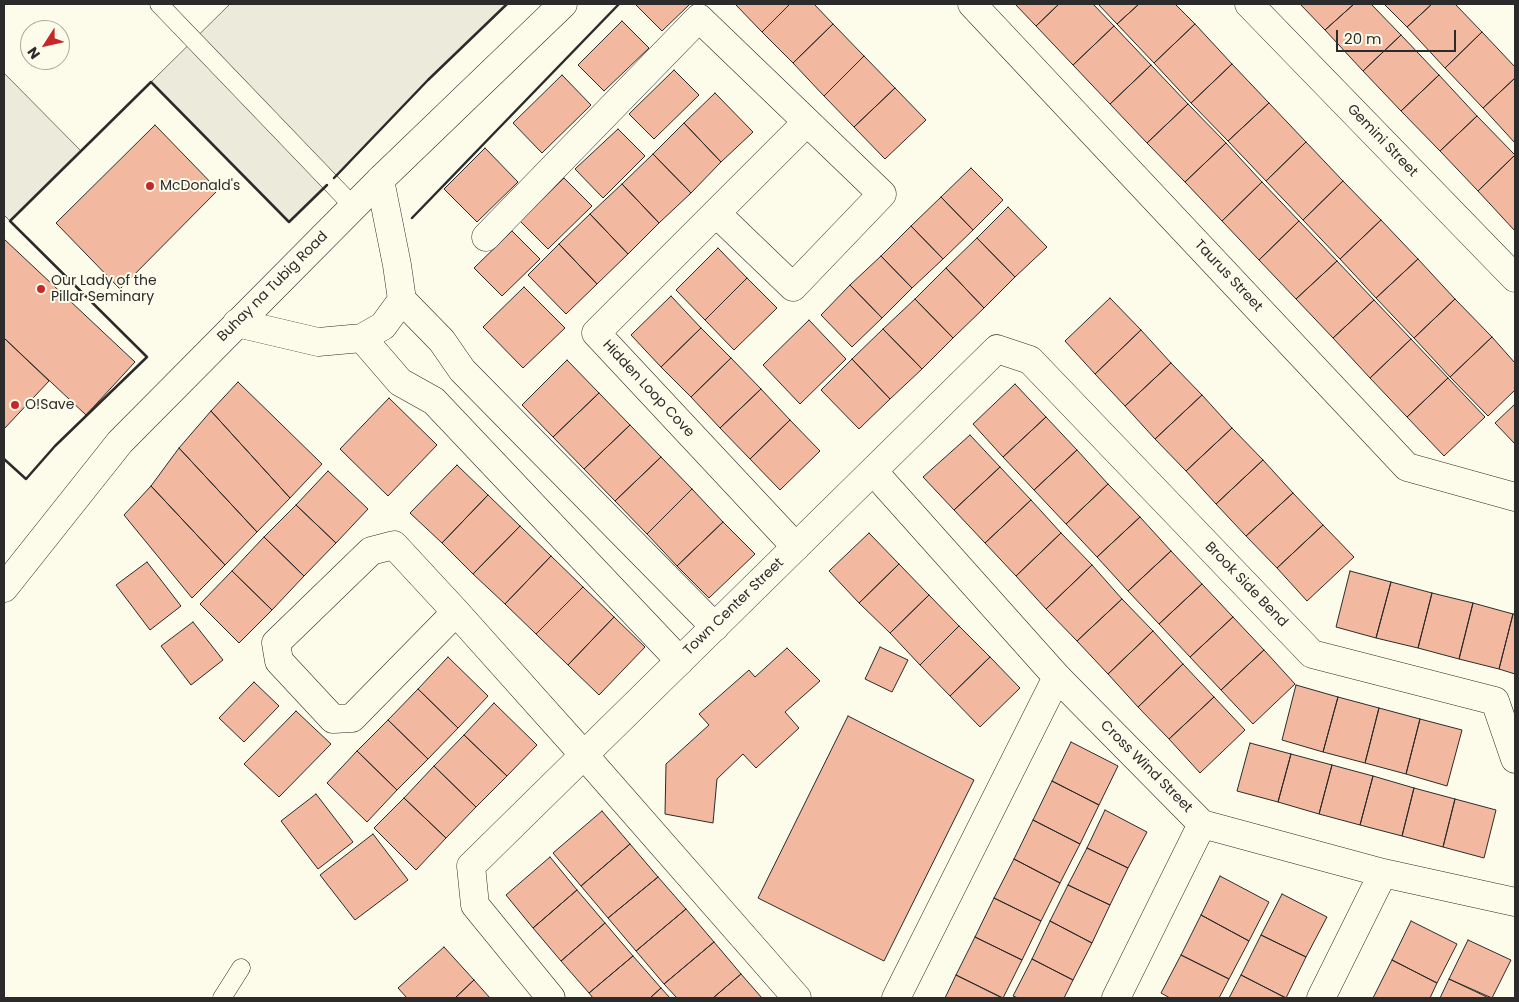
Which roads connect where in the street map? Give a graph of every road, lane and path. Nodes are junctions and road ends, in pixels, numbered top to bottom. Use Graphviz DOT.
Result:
graph roads {
  1 [pos="159,4"];
  2 [pos="563,4"];
  3 [pos="972,4"];
  4 [pos="1249,4"];
  5 [pos="807,122"];
  6 [pos="380,180"];
  7 [pos="354,206"];
  8 [pos="716,213"];
  9 [pos="486,237"];
  10 [pos="1515,278"];
  11 [pos="402,300"];
  12 [pos="237,323"];
  13 [pos="362,338"];
  14 [pos="997,349"];
  15 [pos="873,471"];
  16 [pos="1515,497"];
  17 [pos="796,547"];
  18 [pos="4,588"];
  19 [pos="456,612"];
  20 [pos="715,627"];
  21 [pos="680,660"];
  22 [pos="1057,678"];
  23 [pos="584,755"];
  24 [pos="1515,759"];
  25 [pos="1202,824"];
  26 [pos="1383,873"];
  27 [pos="1515,902"];
  28 [pos="241,968"];
  29 [pos="222,998"];
  30 [pos="551,998"];
  31 [pos="797,998"];
  32 [pos="896,998"];
  33 [pos="1116,998"];
  34 [pos="1321,998"];
  1 -- 7 [label="lane"];
  2 -- 6 [label="street, Buhay na Tubig Road"];
  3 -- 16 [label="street, Taurus Street"];
  4 -- 10 [label="street, Gemini Street"];
  5 -- 8 [label="street, Hidden Loop Cove"];
  5 -- 8 [label="street"];
  5 -- 9 [label="street"];
  6 -- 7 [label="street, Buhay na Tubig Road"];
  6 -- 11 [label="street"];
  7 -- 12 [label="street, Buhay na Tubig Road"];
  8 -- 17 [label="street, Hidden Loop Cove"];
  11 -- 13 [label="street"];
  11 -- 20 [label="street"];
  12 -- 13 [label="street"];
  12 -- 18 [label="street, Buhay na Tubig Road"];
  13 -- 21 [label="street"];
  14 -- 15 [label="street, Town Center Street"];
  14 -- 24 [label="street, Brook Side Bend"];
  15 -- 17 [label="street, Town Center Street"];
  15 -- 22 [label="street, Cross Wind Street"];
  17 -- 20 [label="street, Town Center Street"];
  19 -- 19 [label="street"];
  19 -- 23 [label="street"];
  20 -- 21 [label="street, Town Center Street"];
  21 -- 23 [label="street, Town Center Street"];
  22 -- 25 [label="street, Cross Wind Street"];
  22 -- 32 [label="street"];
  23 -- 30 [label="street, Town Center Street"];
  23 -- 31 [label="street"];
  25 -- 26 [label="street, Cross Wind Street"];
  25 -- 33 [label="street"];
  26 -- 27 [label="street, Cross Wind Street"];
  26 -- 34 [label="street"];
  28 -- 29 [label="lane"];
}
